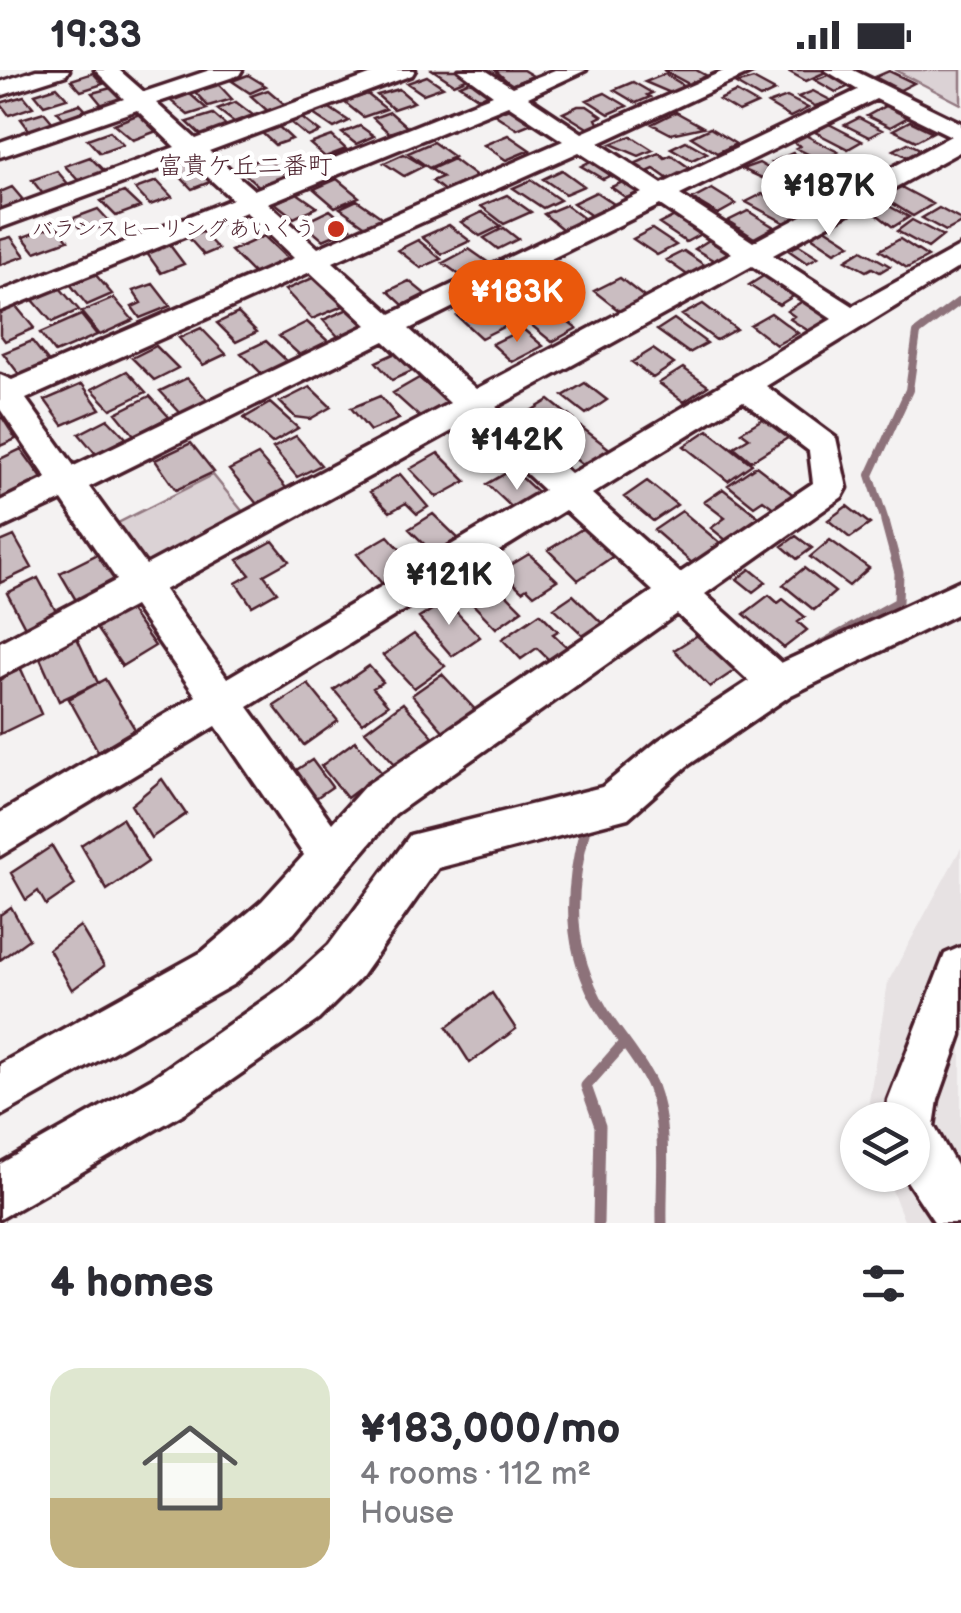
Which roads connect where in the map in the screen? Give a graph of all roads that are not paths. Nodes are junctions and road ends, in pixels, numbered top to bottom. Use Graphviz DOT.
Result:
graph roads {
  1 [pos="58,70"];
  2 [pos="106,70"];
  3 [pos="230,70"];
  4 [pos="404,70"];
  5 [pos="470,70"];
  6 [pos="575,70"];
  7 [pos="745,70"];
  8 [pos="836,70"];
  9 [pos="0,89"];
  10 [pos="876,90"];
  11 [pos="510,96"];
  12 [pos="140,102"];
  13 [pos="961,132"];
  14 [pos="580,142"];
  15 [pos="961,142"];
  16 [pos="193,148"];
  17 [pos="0,150"];
  18 [pos="662,194"];
  19 [pos="250,201"];
  20 [pos="0,220"];
  21 [pos="753,253"];
  22 [pos="961,254"];
  23 [pos="314,260"];
  24 [pos="0,302"];
  25 [pos="854,320"];
  26 [pos="388,328"];
  27 [pos="744,385"];
  28 [pos="2,393"];
  29 [pos="472,405"];
  30 [pos="68,482"];
  31 [pos="567,491"];
  32 [pos="0,516"];
  33 [pos="139,586"];
  34 [pos="680,594"];
  35 [pos="961,595"];
  36 [pos="0,660"];
  37 [pos="767,674"];
  38 [pos="223,702"];
  39 [pos="0,836"];
  40 [pos="330,856"];
  41 [pos="961,970"];
  42 [pos="0,1092"];
  43 [pos="913,1102"];
  44 [pos="930,1177"];
  45 [pos="0,1193"];
  46 [pos="961,1212"];
  1 -- 9 [label="street"];
  2 -- 12 [label="street"];
  3 -- 12 [label="street"];
  4 -- 16 [label="street"];
  5 -- 11 [label="street"];
  6 -- 11 [label="street"];
  7 -- 14 [label="street"];
  8 -- 10 [label="street"];
  10 -- 13 [label="street"];
  10 -- 18 [label="street"];
  11 -- 14 [label="street"];
  11 -- 19 [label="street"];
  12 -- 16 [label="street"];
  12 -- 17 [label="street"];
  14 -- 18 [label="street"];
  14 -- 23 [label="street"];
  15 -- 21 [label="street"];
  16 -- 19 [label="street"];
  16 -- 20 [label="street"];
  18 -- 21 [label="street"];
  18 -- 26 [label="street"];
  19 -- 23 [label="street"];
  19 -- 24 [label="street"];
  21 -- 25 [label="street"];
  21 -- 29 [label="street"];
  22 -- 25 [label="street"];
  23 -- 26 [label="street"];
  23 -- 28 [label="street"];
  25 -- 27 [label="street"];
  26 -- 29 [label="street"];
  26 -- 30 [label="street"];
  27 -- 31 [label="street"];
  27 -- 34 [label="street"];
  28 -- 30 [label="street"];
  29 -- 31 [label="street"];
  29 -- 33 [label="street"];
  30 -- 32 [label="street"];
  30 -- 33 [label="street"];
  31 -- 34 [label="street"];
  31 -- 38 [label="street"];
  33 -- 36 [label="street"];
  33 -- 38 [label="street"];
  34 -- 37 [label="street"];
  34 -- 40 [label="street"];
  35 -- 37 [label="street"];
  37 -- 45 [label="street"];
  38 -- 39 [label="street"];
  38 -- 40 [label="street"];
  40 -- 42 [label="street"];
  41 -- 43 [label="street"];
  44 -- 46 [label="street"];
}
